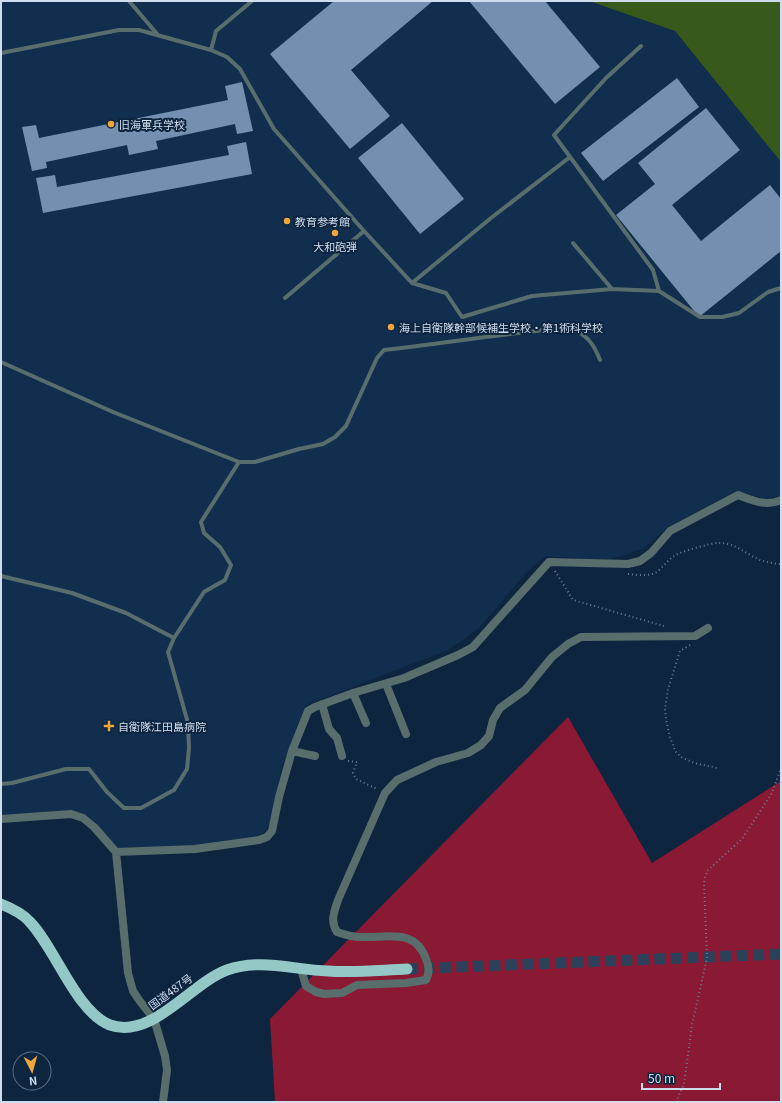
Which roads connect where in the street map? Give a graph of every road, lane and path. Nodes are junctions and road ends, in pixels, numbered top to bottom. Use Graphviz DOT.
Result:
graph roads {
  1 [pos="129,1"];
  2 [pos="252,1"];
  3 [pos="158,35"];
  4 [pos="641,46"];
  5 [pos="211,50"];
  6 [pos="1,53"];
  7 [pos="570,157"];
  8 [pos="364,231"];
  9 [pos="573,243"];
  10 [pos="412,283"];
  11 [pos="781,288"];
  12 [pos="612,289"];
  13 [pos="659,291"];
  14 [pos="285,298"];
  15 [pos="600,360"];
  16 [pos="1,362"];
  17 [pos="240,462"];
  18 [pos="781,500"];
  19 [pos="549,562"];
  20 [pos="781,564"];
  21 [pos="622,574"];
  22 [pos="1,576"];
  23 [pos="708,628"];
  24 [pos="662,629"];
  25 [pos="174,638"];
  26 [pos="691,644"];
  27 [pos="386,684"];
  28 [pos="353,693"];
  29 [pos="322,704"];
  30 [pos="366,723"];
  31 [pos="406,734"];
  32 [pos="292,751"];
  33 [pos="315,756"];
  34 [pos="342,756"];
  35 [pos="717,768"];
  36 [pos="781,768"];
  37 [pos="1,784"];
  38 [pos="385,793"];
  39 [pos="1,819"];
  40 [pos="116,852"];
  41 [pos="1,904"];
  42 [pos="301,969"];
  43 [pos="407,969"];
  44 [pos="154,1019"];
  45 [pos="163,1102"];
  46 [pos="676,1102"];
  1 -- 3 [label="lane"];
  2 -- 5 [label="lane"];
  3 -- 5 [label="lane"];
  3 -- 6 [label="lane"];
  4 -- 7 [label="lane"];
  5 -- 8 [label="lane"];
  7 -- 10 [label="lane"];
  7 -- 13 [label="lane"];
  8 -- 10 [label="lane"];
  8 -- 14 [label="lane"];
  9 -- 12 [label="lane"];
  10 -- 12 [label="lane"];
  11 -- 13 [label="lane"];
  12 -- 13 [label="lane"];
  15 -- 17 [label="lane"];
  16 -- 17 [label="lane"];
  17 -- 25 [label="lane"];
  18 -- 19 [label="street"];
  19 -- 24 [label="path"];
  19 -- 27 [label="street"];
  20 -- 21 [label="path"];
  22 -- 25 [label="lane"];
  23 -- 38 [label="street"];
  25 -- 37 [label="lane"];
  26 -- 35 [label="path"];
  27 -- 28 [label="street"];
  27 -- 31 [label="street"];
  28 -- 29 [label="street"];
  28 -- 30 [label="street"];
  29 -- 32 [label="street"];
  29 -- 34 [label="street"];
  32 -- 33 [label="street"];
  32 -- 40 [label="street"];
  34 -- 38 [label="path"];
  36 -- 46 [label="path"];
  38 -- 42 [label="street"];
  39 -- 40 [label="street"];
  40 -- 44 [label="street"];
  41 -- 44 [label="highway, 国道487号"];
  42 -- 43 [label="highway, 国道487号"];
  42 -- 44 [label="highway, 国道487号"];
  44 -- 45 [label="street"];
}
